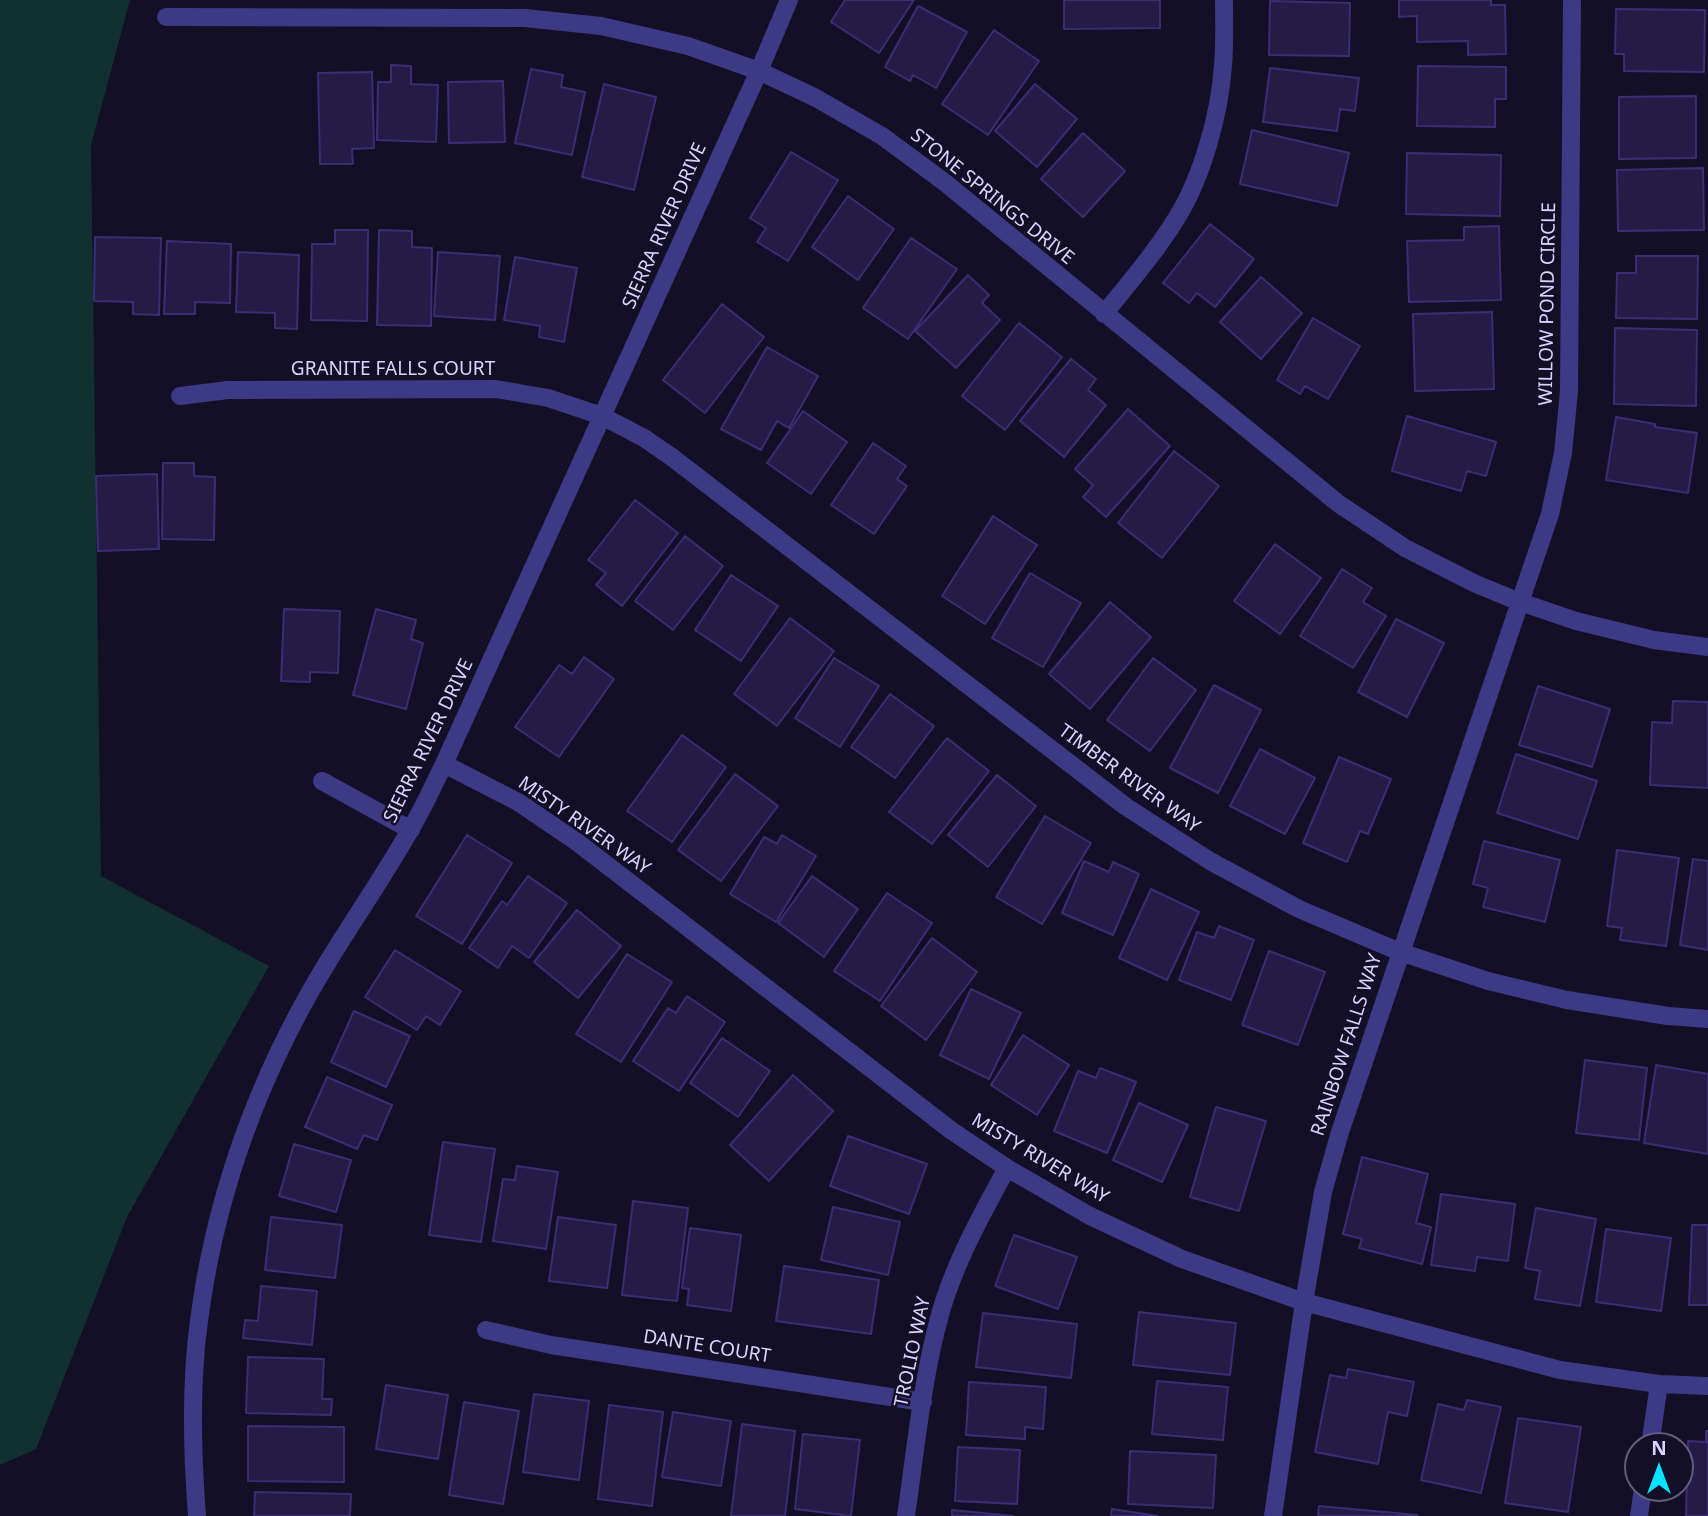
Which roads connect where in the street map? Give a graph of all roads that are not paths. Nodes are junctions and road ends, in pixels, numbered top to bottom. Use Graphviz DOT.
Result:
graph roads {
  1 [pos="789,0"];
  2 [pos="1224,0"];
  3 [pos="1572,0"];
  4 [pos="166,17"];
  5 [pos="759,71"];
  6 [pos="1104,314"];
  7 [pos="180,396"];
  8 [pos="602,416"];
  9 [pos="1520,602"];
  10 [pos="1708,646"];
  11 [pos="444,764"];
  12 [pos="322,780"];
  13 [pos="411,830"];
  14 [pos="1400,952"];
  15 [pos="1708,1019"];
  16 [pos="1007,1168"];
  17 [pos="1304,1302"];
  18 [pos="486,1330"];
  19 [pos="1659,1384"];
  20 [pos="1708,1386"];
  21 [pos="922,1402"];
  22 [pos="1652,1432"];
  23 [pos="197,1516"];
  24 [pos="906,1516"];
  25 [pos="1273,1516"];
  1 -- 5 [label="street, SIERRA RIVER DRIVE"];
  2 -- 6 [label="street"];
  3 -- 9 [label="street, WILLOW POND CIRCLE"];
  4 -- 5 [label="street, STONE SPRINGS DRIVE"];
  5 -- 6 [label="street, STONE SPRINGS DRIVE"];
  5 -- 8 [label="street, SIERRA RIVER DRIVE"];
  6 -- 9 [label="street, STONE SPRINGS DRIVE"];
  7 -- 8 [label="street, GRANITE FALLS COURT"];
  8 -- 11 [label="street, SIERRA RIVER DRIVE"];
  8 -- 14 [label="street, TIMBER RIVER WAY"];
  9 -- 10 [label="street, STONE SPRINGS DRIVE"];
  9 -- 14 [label="street, RAINBOW FALLS WAY"];
  11 -- 13 [label="street, SIERRA RIVER DRIVE"];
  11 -- 16 [label="street, MISTY RIVER WAY"];
  12 -- 13 [label="street"];
  13 -- 23 [label="street, SIERRA RIVER DRIVE"];
  14 -- 15 [label="street, TIMBER RIVER WAY"];
  14 -- 17 [label="street, RAINBOW FALLS WAY"];
  16 -- 17 [label="street, MISTY RIVER WAY"];
  16 -- 21 [label="street, TROLIO WAY"];
  17 -- 19 [label="street, MISTY RIVER WAY"];
  17 -- 25 [label="street, RAINBOW FALLS WAY"];
  18 -- 21 [label="street, DANTE COURT"];
  19 -- 20 [label="street, MISTY RIVER WAY"];
  19 -- 22 [label="street"];
  21 -- 24 [label="street, TROLIO WAY"];
}
